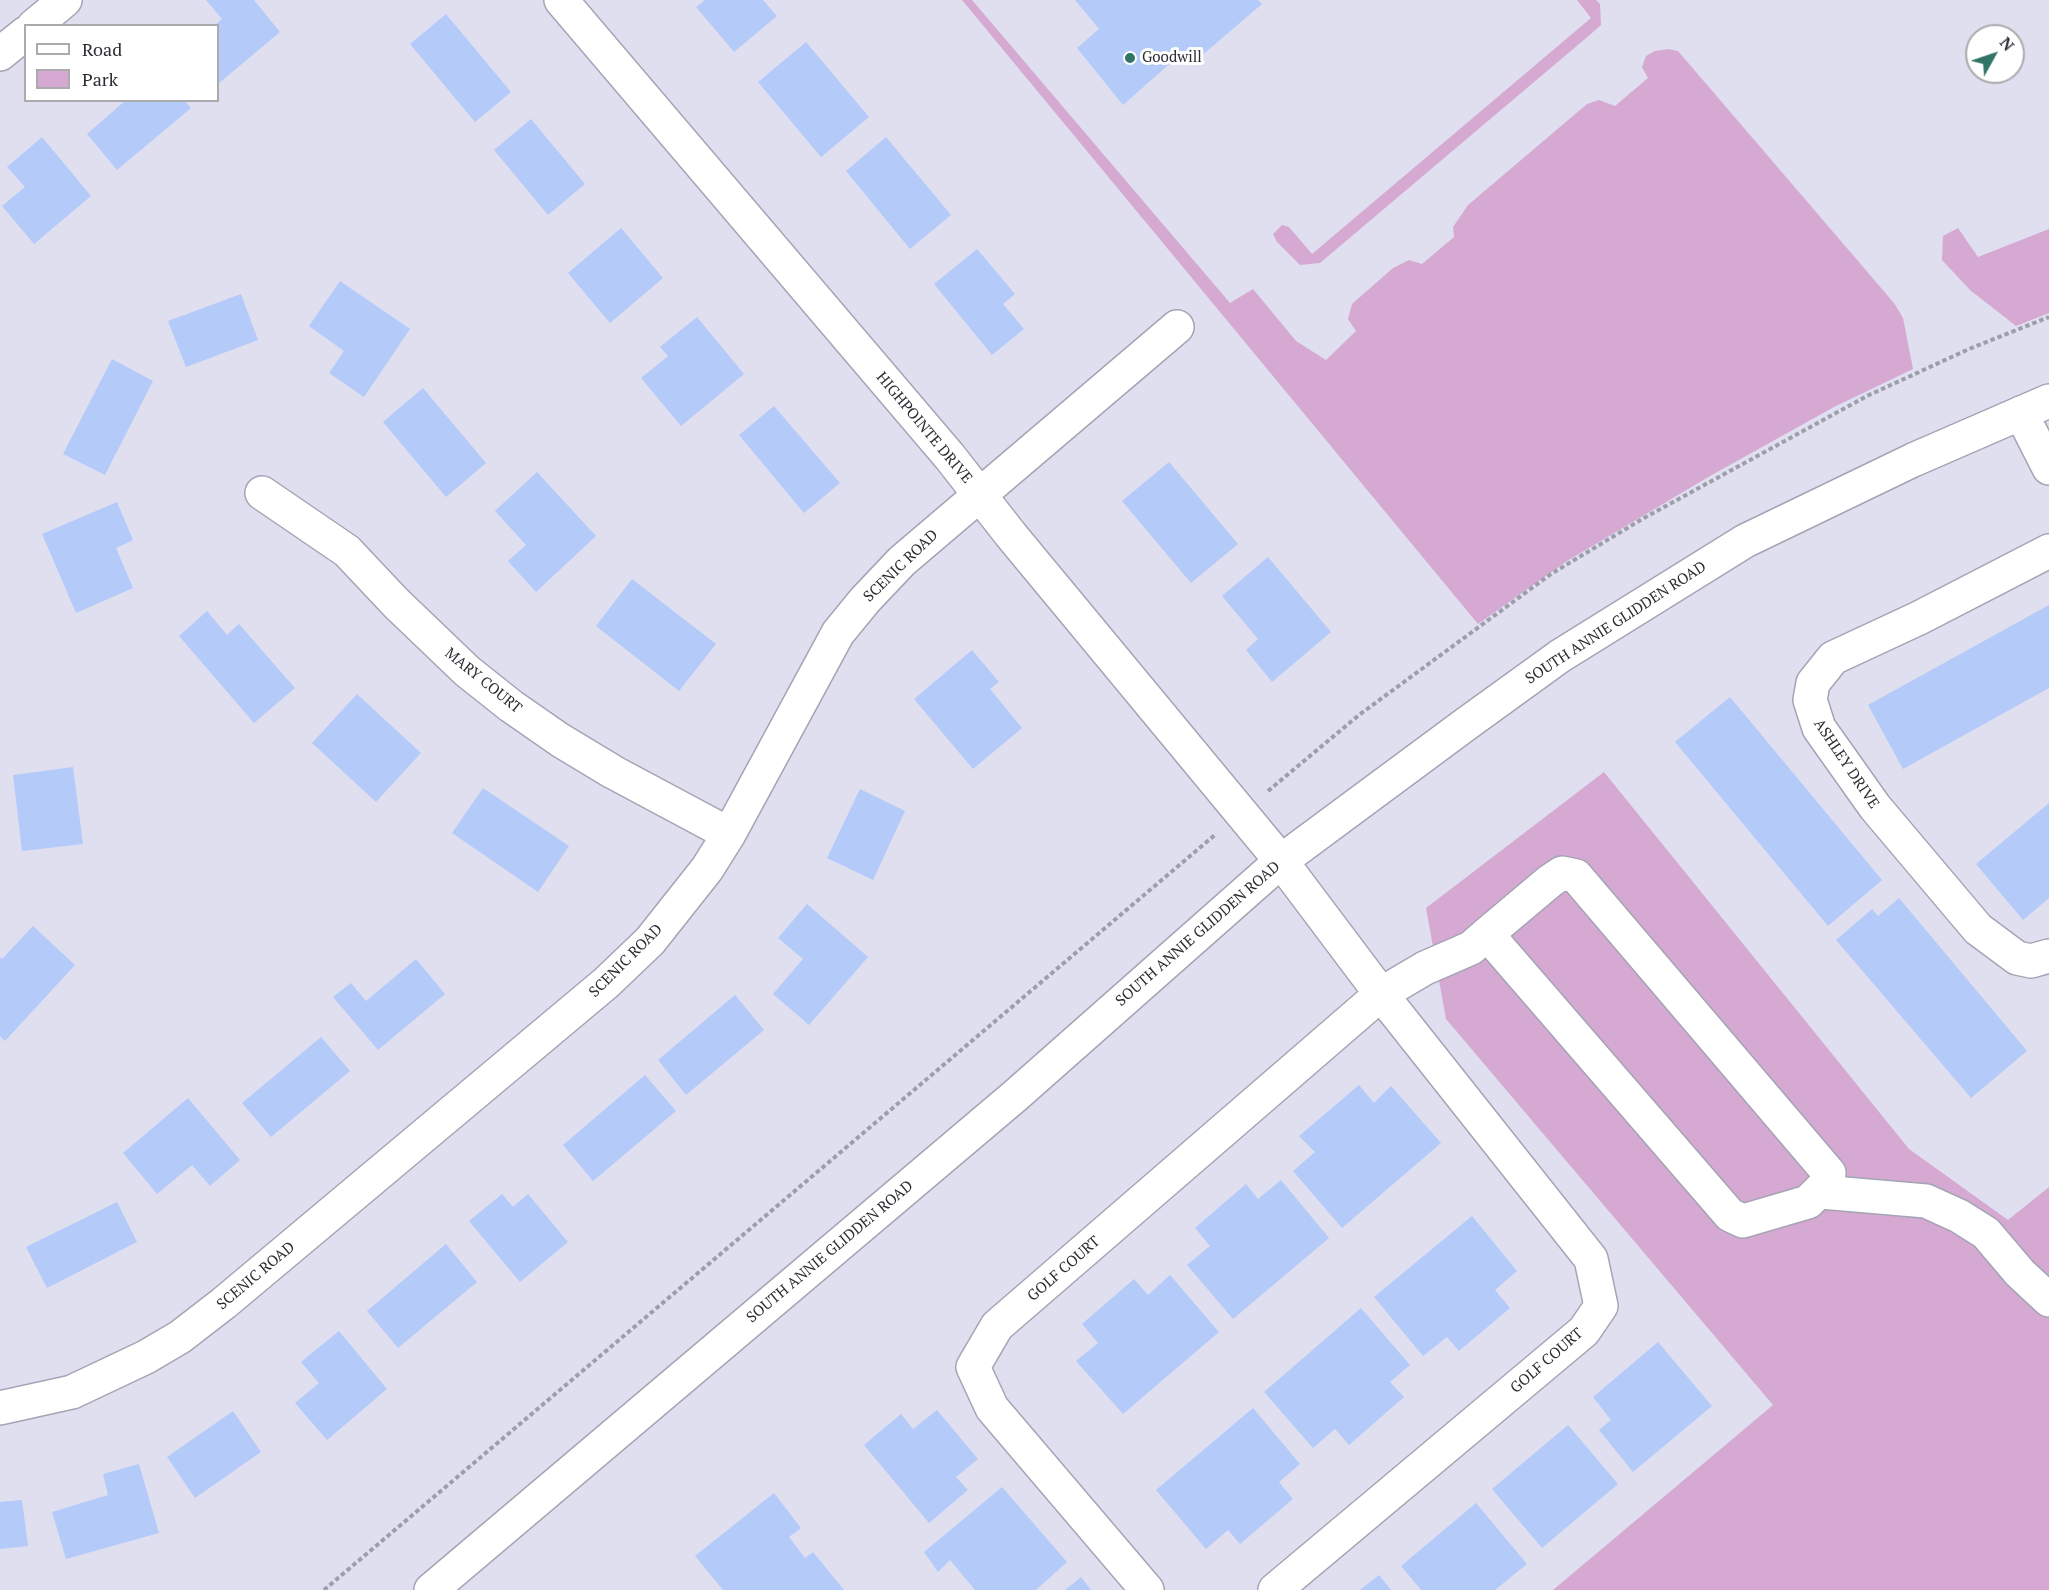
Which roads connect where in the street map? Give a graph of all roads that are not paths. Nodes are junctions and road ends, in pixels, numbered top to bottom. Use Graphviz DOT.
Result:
graph roads {
  1 [pos="65,0"];
  2 [pos="561,0"];
  3 [pos="36,24"];
  4 [pos="24,35"];
  5 [pos="0,54"];
  6 [pos="1177,327"];
  7 [pos="2035,407"];
  8 [pos="2049,468"];
  9 [pos="262,493"];
  10 [pos="980,495"];
  11 [pos="2049,551"];
  12 [pos="729,834"];
  13 [pos="1281,861"];
  14 [pos="1487,934"];
  15 [pos="2049,956"];
  16 [pos="1381,994"];
  17 [pos="1821,1192"];
  18 [pos="2049,1300"];
  19 [pos="0,1408"];
  20 [pos="431,1590"];
  21 [pos="1147,1590"];
  22 [pos="1275,1590"];
  1 -- 3 [label="street"];
  2 -- 10 [label="street, HIGHPOINTE DRIVE"];
  4 -- 5 [label="street"];
  6 -- 10 [label="street, SCENIC ROAD"];
  7 -- 8 [label="street"];
  7 -- 13 [label="street, SOUTH ANNIE GLIDDEN ROAD"];
  9 -- 12 [label="street, MARY COURT"];
  10 -- 12 [label="street, SCENIC ROAD"];
  10 -- 13 [label="street, HIGHPOINTE DRIVE"];
  11 -- 15 [label="street, ASHLEY DRIVE"];
  12 -- 19 [label="street, SCENIC ROAD"];
  13 -- 16 [label="street, GOLF COURT"];
  13 -- 20 [label="street, SOUTH ANNIE GLIDDEN ROAD"];
  14 -- 16 [label="street"];
  14 -- 17 [label="street"];
  14 -- 17 [label="street"];
  16 -- 21 [label="street, GOLF COURT"];
  16 -- 22 [label="street, GOLF COURT"];
  17 -- 18 [label="street"];
}
